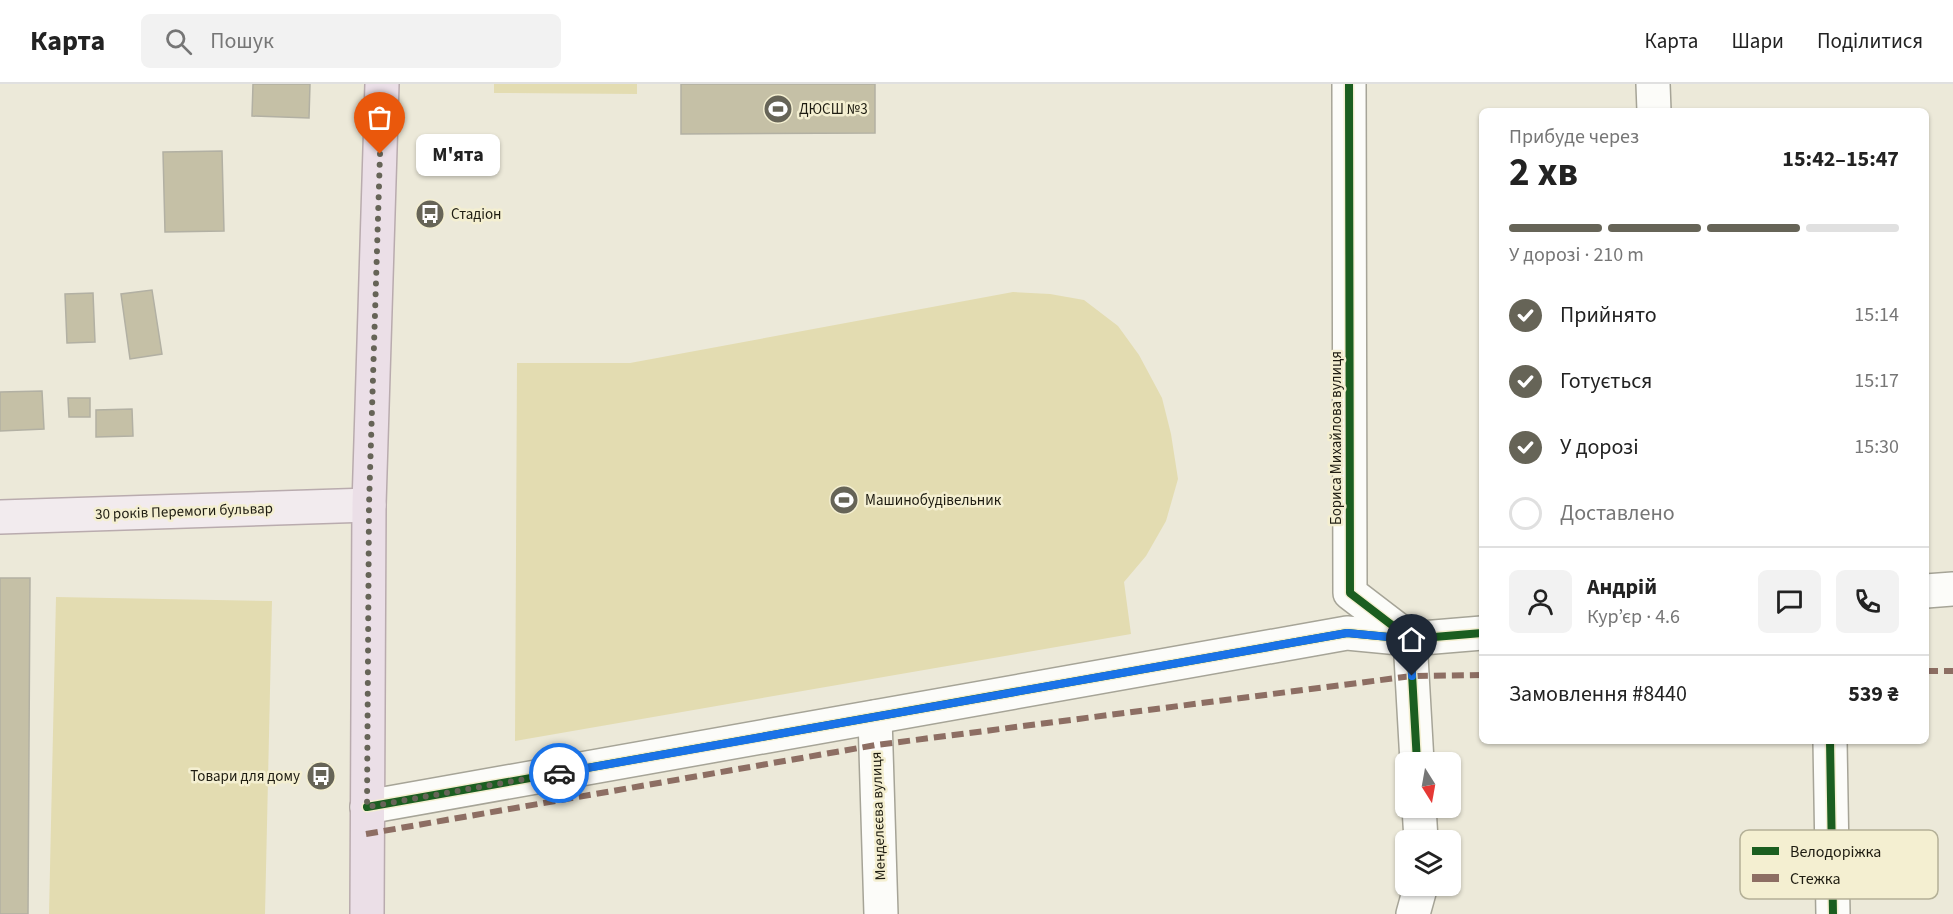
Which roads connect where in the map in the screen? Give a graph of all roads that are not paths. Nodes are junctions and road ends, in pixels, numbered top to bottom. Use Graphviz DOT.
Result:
graph roads {
  1 [pos="382,84"];
  2 [pos="1349,84"];
  3 [pos="1653,84"];
  4 [pos="1654,108"];
  5 [pos="369,505"];
  6 [pos="0,517"];
  7 [pos="1953,589"];
  8 [pos="1929,591"];
  9 [pos="1479,633"];
  10 [pos="1410,639"];
  11 [pos="874,717"];
  12 [pos="1830,744"];
  13 [pos="1416,752"];
  14 [pos="367,807"];
  15 [pos="1832,830"];
  16 [pos="1418,896"];
  17 [pos="1833,899"];
  18 [pos="367,914"];
  19 [pos="881,914"];
  20 [pos="1413,914"];
  21 [pos="1833,914"];
  1 -- 5 [label="highway"];
  2 -- 10 [label="street, Бориса Михайлова вулиця"];
  3 -- 4 [label="street"];
  5 -- 6 [label="main road, 30 років Перемоги бульвар"];
  5 -- 14 [label="highway"];
  7 -- 8 [label="street"];
  9 -- 10 [label="street"];
  10 -- 11 [label="street"];
  10 -- 13 [label="street"];
  11 -- 14 [label="street"];
  11 -- 19 [label="street, Менделєєва вулиця"];
  12 -- 15 [label="street"];
  14 -- 18 [label="highway"];
  16 -- 20 [label="street"];
  17 -- 21 [label="street"];
}
